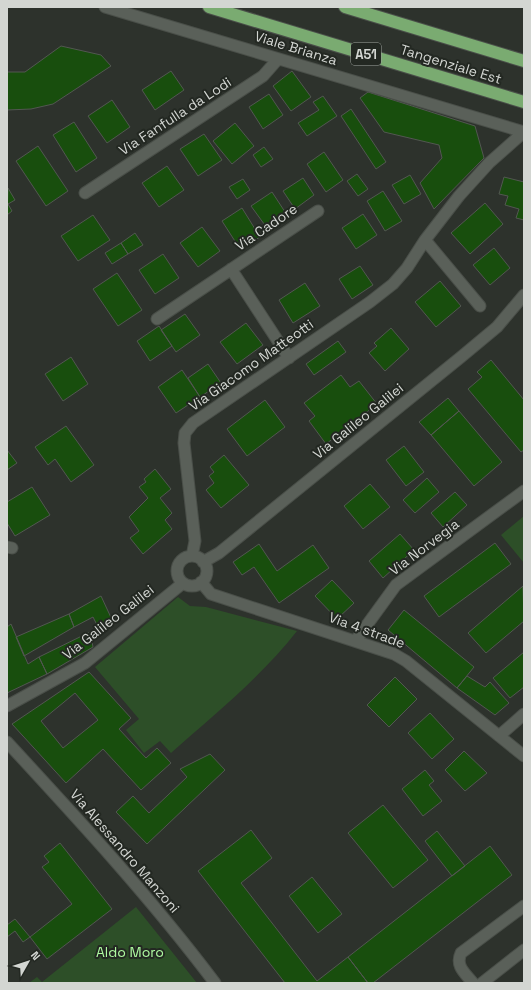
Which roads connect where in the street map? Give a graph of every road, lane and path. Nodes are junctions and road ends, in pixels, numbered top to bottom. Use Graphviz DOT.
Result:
graph roads {
  1 [pos="105,7"];
  2 [pos="209,7"];
  3 [pos="345,7"];
  4 [pos="278,59"];
  5 [pos="524,61"];
  6 [pos="524,102"];
  7 [pos="524,132"];
  8 [pos="85,193"];
  9 [pos="318,211"];
  10 [pos="425,240"];
  11 [pos="231,269"];
  12 [pos="524,296"];
  13 [pos="480,306"];
  14 [pos="157,319"];
  15 [pos="289,358"];
  16 [pos="524,491"];
  17 [pos="192,556"];
  18 [pos="203,562"];
  19 [pos="201,582"];
  20 [pos="183,583"];
  21 [pos="356,640"];
  22 [pos="7,706"];
  23 [pos="524,714"];
  24 [pos="499,736"];
  25 [pos="7,742"];
  26 [pos="524,756"];
  27 [pos="524,906"];
  28 [pos="524,950"];
  29 [pos="215,983"];
  30 [pos="473,983"];
  31 [pos="482,983"];
  1 -- 4 [label="street, Viale Brianza"];
  2 -- 6 [label="highway, Tangenziale Est / A51"];
  3 -- 5 [label="highway, Tangenziale Est"];
  4 -- 7 [label="street, Viale Brianza"];
  4 -- 8 [label="street, Via Fanfulla da Lodi"];
  7 -- 10 [label="street, Via Giacomo Matteotti"];
  9 -- 11 [label="street, Via Cadore"];
  10 -- 13 [label="street"];
  10 -- 15 [label="street, Via Giacomo Matteotti"];
  11 -- 14 [label="street, Via Cadore"];
  11 -- 15 [label="street, Via Cadore"];
  12 -- 18 [label="street, Via Galileo Galilei"];
  15 -- 17 [label="street, Via Giacomo Matteotti"];
  16 -- 21 [label="street, Via Norvegia"];
  17 -- 18 [label="street"];
  17 -- 20 [label="street"];
  18 -- 19 [label="street"];
  19 -- 20 [label="street"];
  19 -- 21 [label="street, Via 4 strade"];
  20 -- 22 [label="street, Via Galileo Galilei"];
  21 -- 24 [label="street, Via 4 strade"];
  23 -- 24 [label="street"];
  24 -- 26 [label="street, Via 4 strade"];
  25 -- 29 [label="street, Via Alessandro Manzoni"];
  27 -- 30 [label="street"];
  28 -- 31 [label="street"];
}
